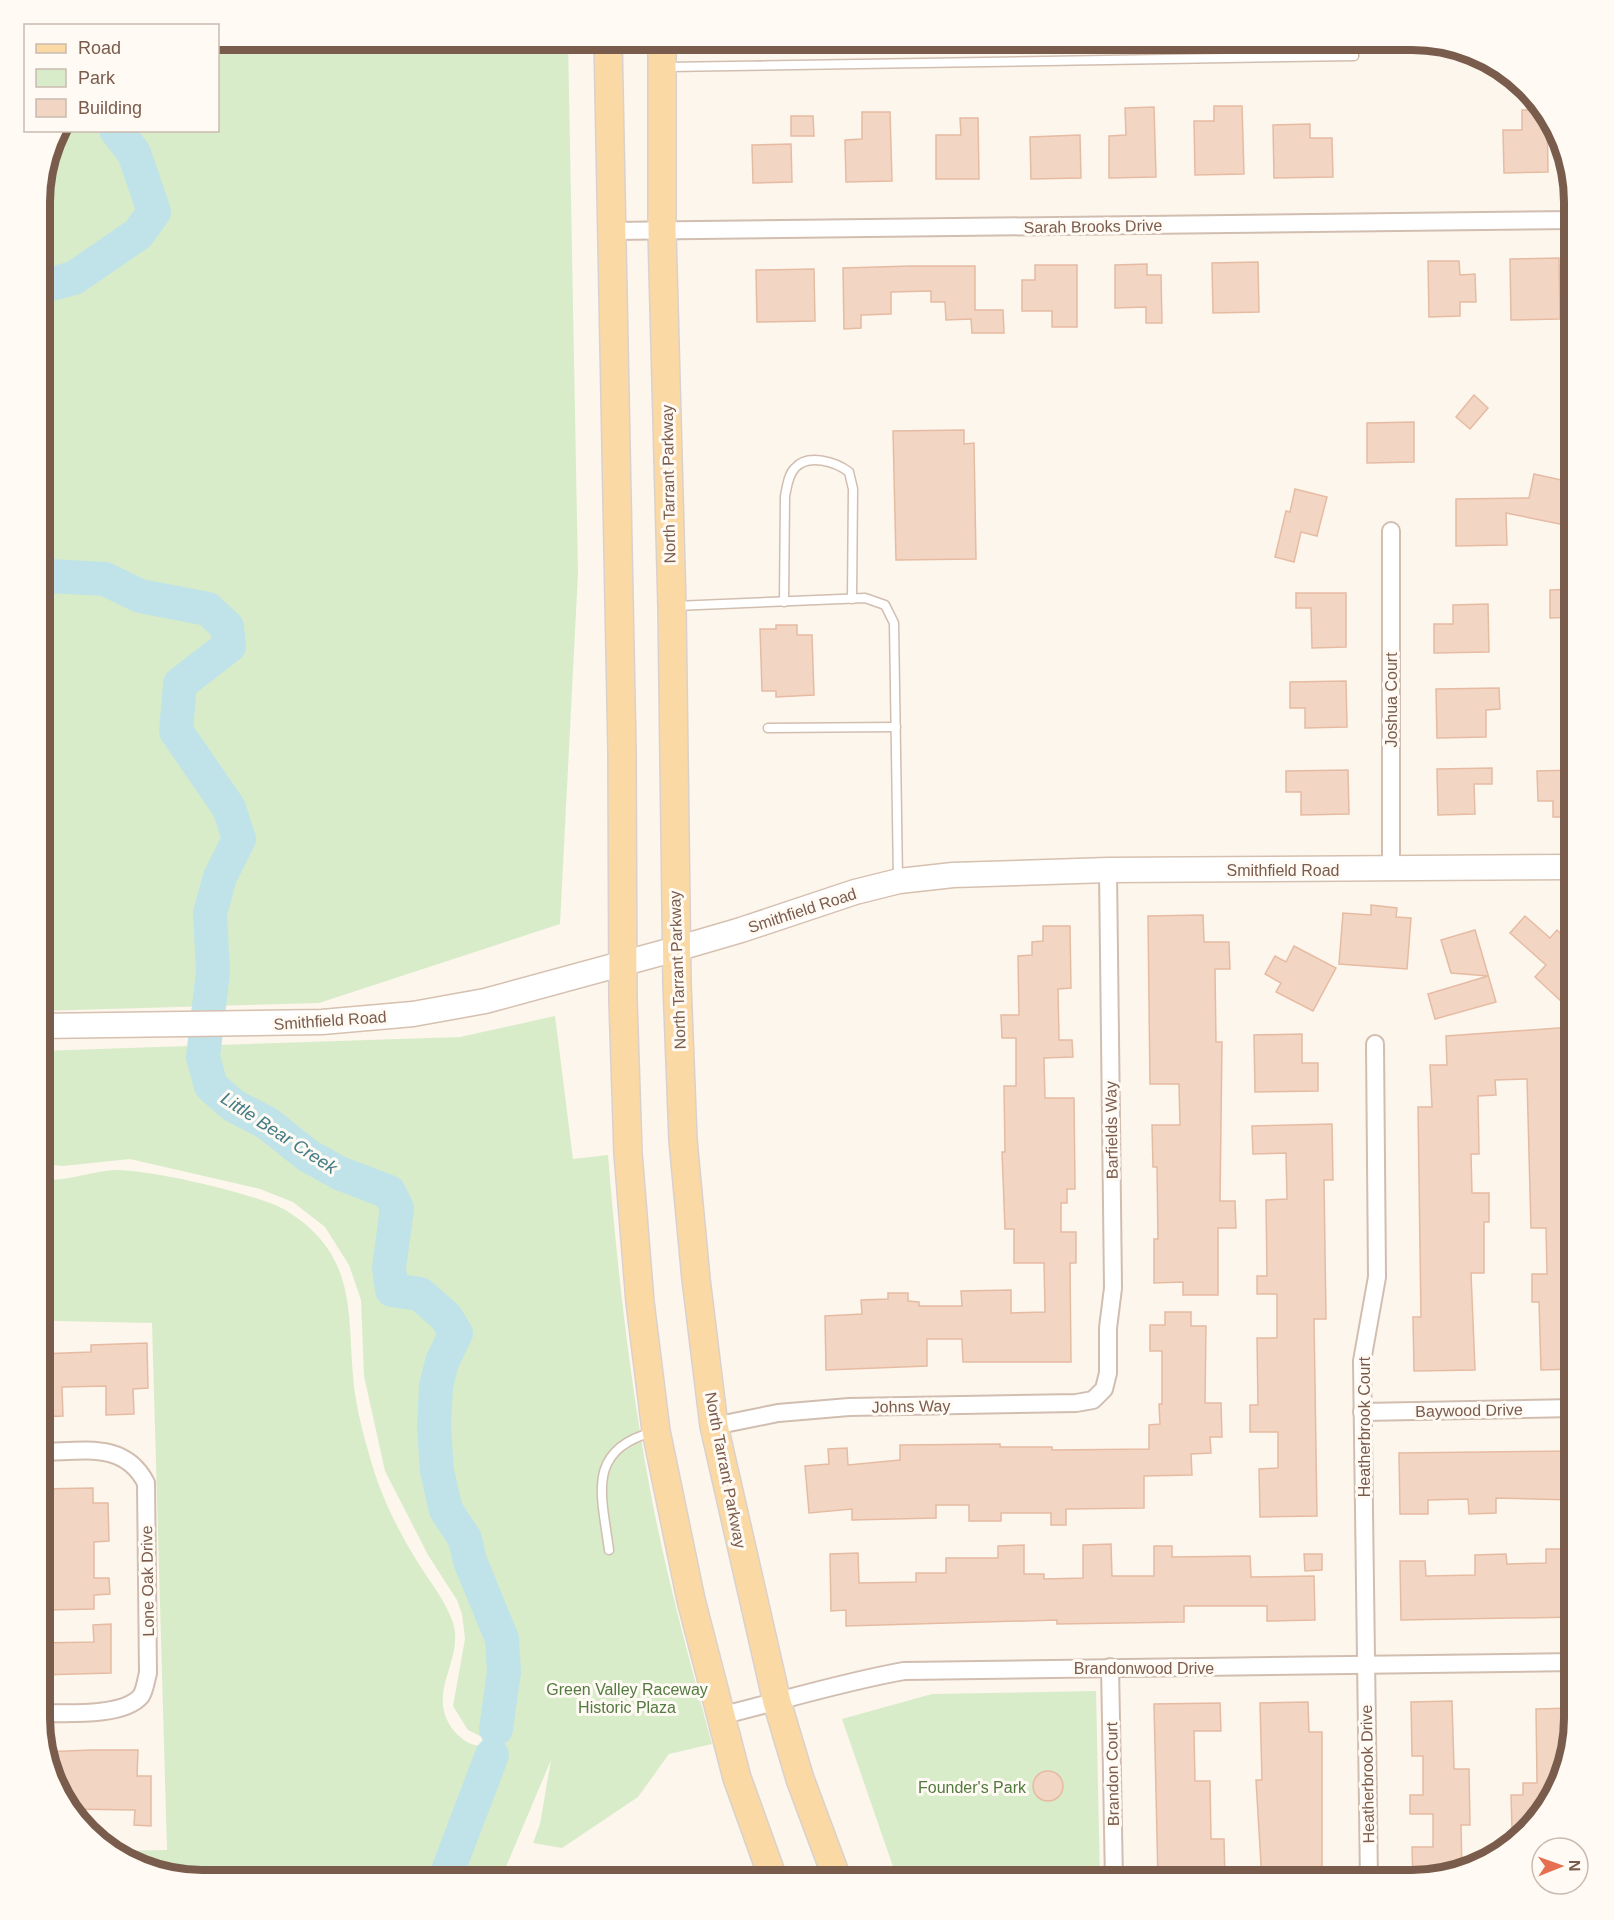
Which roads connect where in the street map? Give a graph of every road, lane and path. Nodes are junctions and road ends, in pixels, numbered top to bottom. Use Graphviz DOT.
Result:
graph roads {
  1 [pos="608,50"];
  2 [pos="662,50"];
  3 [pos="1354,50"];
  4 [pos="662,68"];
  5 [pos="1564,220"];
  6 [pos="611,231"];
  7 [pos="662,231"];
  8 [pos="1391,531"];
  9 [pos="852,599"];
  10 [pos="784,602"];
  11 [pos="672,607"];
  12 [pos="768,728"];
  13 [pos="896,728"];
  14 [pos="1564,867"];
  15 [pos="1391,869"];
  16 [pos="1108,870"];
  17 [pos="898,881"];
  18 [pos="676,949"];
  19 [pos="622,963"];
  20 [pos="50,1026"];
  21 [pos="1375,1044"];
  22 [pos="1104,1389"];
  23 [pos="1564,1408"];
  24 [pos="1362,1412"];
  25 [pos="714,1426"];
  26 [pos="656,1431"];
  27 [pos="50,1452"];
  28 [pos="609,1550"];
  29 [pos="1564,1662"];
  30 [pos="1366,1666"];
  31 [pos="1110,1667"];
  32 [pos="777,1702"];
  33 [pos="50,1713"];
  34 [pos="720,1716"];
  35 [pos="770,1870"];
  36 [pos="834,1870"];
  37 [pos="1114,1870"];
  38 [pos="1369,1870"];
  1 -- 6 [label="main road"];
  2 -- 4 [label="main road, North Tarrant Parkway"];
  3 -- 4 [label="lane"];
  4 -- 7 [label="main road, North Tarrant Parkway"];
  5 -- 7 [label="street, Sarah Brooks Drive"];
  6 -- 7 [label="street, Sarah Brooks Drive"];
  6 -- 19 [label="main road"];
  7 -- 11 [label="main road, North Tarrant Parkway"];
  8 -- 15 [label="street, Joshua Court"];
  9 -- 10 [label="lane"];
  9 -- 10 [label="lane"];
  9 -- 13 [label="lane"];
  10 -- 11 [label="lane"];
  11 -- 18 [label="main road, North Tarrant Parkway"];
  12 -- 13 [label="lane"];
  13 -- 17 [label="lane"];
  14 -- 15 [label="main road, Smithfield Road"];
  15 -- 16 [label="main road, Smithfield Road"];
  16 -- 17 [label="main road, Smithfield Road"];
  16 -- 22 [label="street, Barfields Way"];
  17 -- 18 [label="main road, Smithfield Road"];
  18 -- 19 [label="main road, Smithfield Road"];
  18 -- 25 [label="main road, North Tarrant Parkway"];
  19 -- 20 [label="main road, Smithfield Road"];
  19 -- 26 [label="main road"];
  21 -- 24 [label="street, Heatherbrook Court"];
  22 -- 25 [label="street, Johns Way"];
  23 -- 24 [label="street, Baywood Drive"];
  24 -- 30 [label="street, Heatherbrook Court"];
  25 -- 32 [label="main road, North Tarrant Parkway"];
  26 -- 28 [label="lane"];
  26 -- 34 [label="main road"];
  27 -- 33 [label="street, Lone Oak Drive"];
  29 -- 30 [label="street, Brandonwood Drive"];
  30 -- 31 [label="street, Brandonwood Drive"];
  30 -- 38 [label="street, Heatherbrook Drive"];
  31 -- 32 [label="street, Brandonwood Drive"];
  31 -- 37 [label="street, Brandon Court"];
  32 -- 34 [label="street, Brandonwood Drive"];
  32 -- 36 [label="main road, North Tarrant Parkway"];
  34 -- 35 [label="main road"];
}
